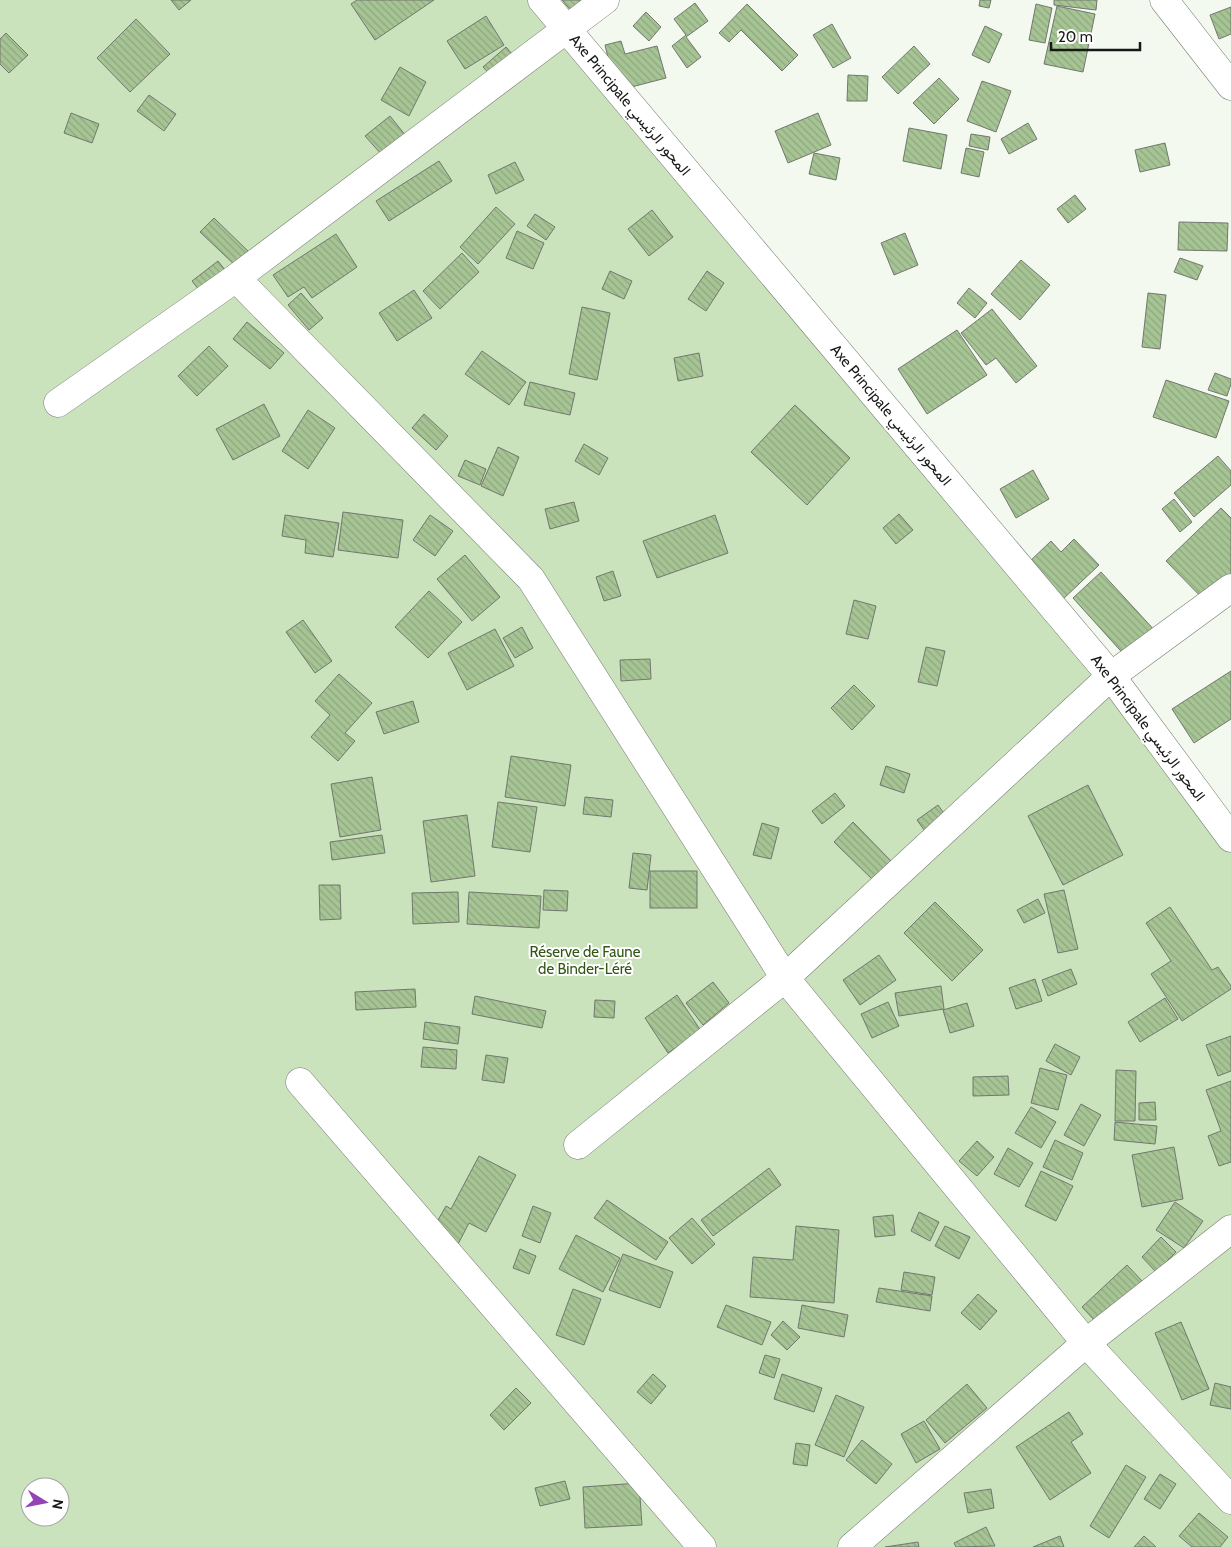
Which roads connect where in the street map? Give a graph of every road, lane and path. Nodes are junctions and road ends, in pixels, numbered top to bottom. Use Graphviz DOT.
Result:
graph roads {
  1 [pos="542,0"];
  2 [pos="605,0"];
  3 [pos="1164,0"];
  4 [pos="566,29"];
  5 [pos="1231,86"];
  6 [pos="236,278"];
  7 [pos="58,404"];
  8 [pos="1231,588"];
  9 [pos="1111,676"];
  10 [pos="1231,838"];
  11 [pos="785,978"];
  12 [pos="300,1082"];
  13 [pos="578,1144"];
  14 [pos="1231,1229"];
  15 [pos="1086,1343"];
  16 [pos="1231,1500"];
  17 [pos="702,1547"];
  18 [pos="852,1547"];
  1 -- 4 [label="street, Axe Principale المحور الرئيسي"];
  2 -- 4 [label="street"];
  3 -- 5 [label="street"];
  4 -- 6 [label="street"];
  4 -- 9 [label="street, Axe Principale المحور الرئيسي"];
  6 -- 7 [label="street"];
  6 -- 11 [label="street"];
  8 -- 9 [label="street"];
  9 -- 10 [label="street, Axe Principale المحور الرئيسي"];
  9 -- 11 [label="street"];
  11 -- 13 [label="street"];
  11 -- 15 [label="street"];
  12 -- 17 [label="street"];
  14 -- 15 [label="street"];
  15 -- 16 [label="street"];
  15 -- 18 [label="street"];
}
